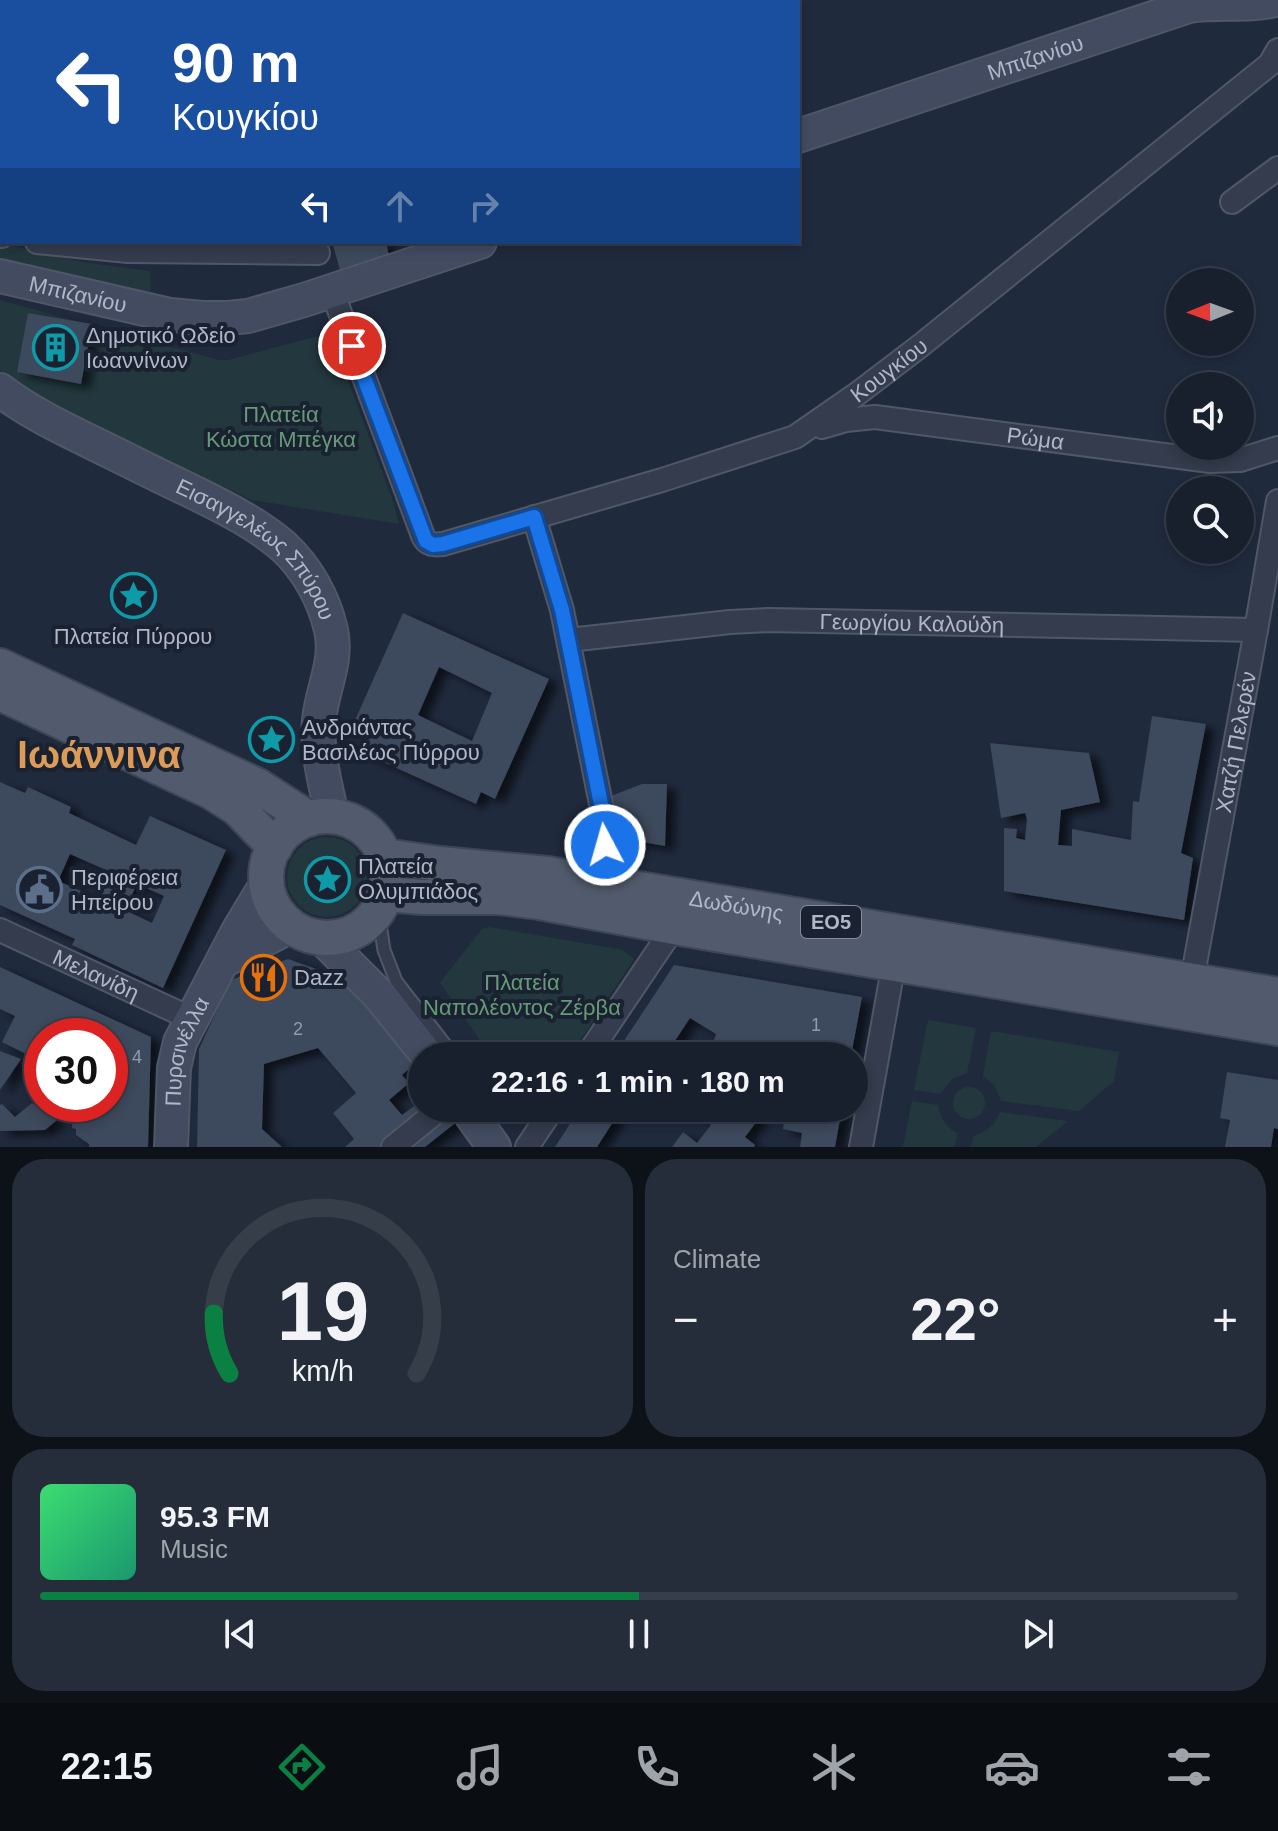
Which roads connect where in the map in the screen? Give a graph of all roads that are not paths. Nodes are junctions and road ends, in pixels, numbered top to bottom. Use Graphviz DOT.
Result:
graph roads {
  1 [pos="1134,0"];
  2 [pos="1275,0"];
  3 [pos="1167,13"];
  4 [pos="1278,50"];
  5 [pos="800,135"];
  6 [pos="1278,168"];
  7 [pos="1232,202"];
  8 [pos="57,244"];
  9 [pos="474,244"];
  10 [pos="318,253"];
  11 [pos="0,276"];
  12 [pos="332,291"];
  13 [pos="0,390"];
  14 [pos="795,437"];
  15 [pos="1278,448"];
  16 [pos="1278,501"];
  17 [pos="534,517"];
  18 [pos="1274,551"];
  19 [pos="1256,630"];
  20 [pos="569,640"];
  21 [pos="0,666"];
  22 [pos="0,693"];
  23 [pos="321,818"];
  24 [pos="275,847"];
  25 [pos="384,856"];
  26 [pos="267,883"];
  27 [pos="600,883"];
  28 [pos="382,902"];
  29 [pos="291,926"];
  30 [pos="674,927"];
  31 [pos="0,930"];
  32 [pos="322,938"];
  33 [pos="223,961"];
  34 [pos="894,963"];
  35 [pos="1192,980"];
  36 [pos="1278,995"];
  37 [pos="192,1019"];
  38 [pos="1278,1028"];
  39 [pos="417,1042"];
  40 [pos="443,1042"];
  41 [pos="596,1042"];
  42 [pos="424,1122"];
  43 [pos="476,1122"];
  44 [pos="544,1122"];
  45 [pos="171,1147"];
  46 [pos="393,1147"];
  47 [pos="494,1147"];
  48 [pos="527,1147"];
  49 [pos="861,1147"];
  1 -- 3 [label="main road"];
  2 -- 3 [label="main road, Μπιζανίου"];
  3 -- 5 [label="main road, Μπιζανίου"];
  4 -- 14 [label="street, Κουγκίου"];
  6 -- 7 [label="street"];
  8 -- 10 [label="street"];
  9 -- 12 [label="main road, Μπιζανίου"];
  11 -- 12 [label="main road, Μπιζανίου"];
  12 -- 17 [label="street, Κουγκίου"];
  13 -- 23 [label="main road, Εισαγγελέως Σπύρου"];
  14 -- 15 [label="street, Ρώμα"];
  14 -- 17 [label="street, Κουγκίου"];
  16 -- 18 [label="street, Χατζή Πελερέν"];
  17 -- 20 [label="street"];
  18 -- 19 [label="street, Χατζή Πελερέν"];
  19 -- 20 [label="street, Γεωργίου Καλούδη"];
  19 -- 35 [label="street, Χατζή Πελερέν"];
  20 -- 27 [label="street"];
  21 -- 23 [label="main road"];
  22 -- 24 [label="main road"];
  23 -- 24 [label="main road"];
  23 -- 25 [label="main road"];
  24 -- 26 [label="main road"];
  25 -- 27 [label="main road, Δωδώνης / ΕΟ5"];
  25 -- 28 [label="main road"];
  26 -- 29 [label="main road"];
  26 -- 33 [label="main road, Πυρσινέλλα"];
  27 -- 35 [label="main road, Δωδώνης / ΕΟ5"];
  28 -- 30 [label="main road, Δωδώνης / ΕΟ5"];
  28 -- 32 [label="main road"];
  28 -- 40 [label="lane"];
  29 -- 32 [label="main road"];
  29 -- 33 [label="main road"];
  30 -- 34 [label="main road, Δωδώνης / ΕΟ5"];
  30 -- 41 [label="street"];
  31 -- 37 [label="street, Μελανίδη"];
  32 -- 39 [label="main road"];
  33 -- 37 [label="main road, Πυρσινέλλα"];
  34 -- 38 [label="main road, Δωδώνης / ΕΟ5"];
  34 -- 49 [label="street"];
  35 -- 36 [label="main road, Δωδώνης / ΕΟ5"];
  37 -- 45 [label="main road, Πυρσινέλλα"];
  42 -- 46 [label="street"];
  43 -- 47 [label="main road"];
  44 -- 48 [label="street"];
}
